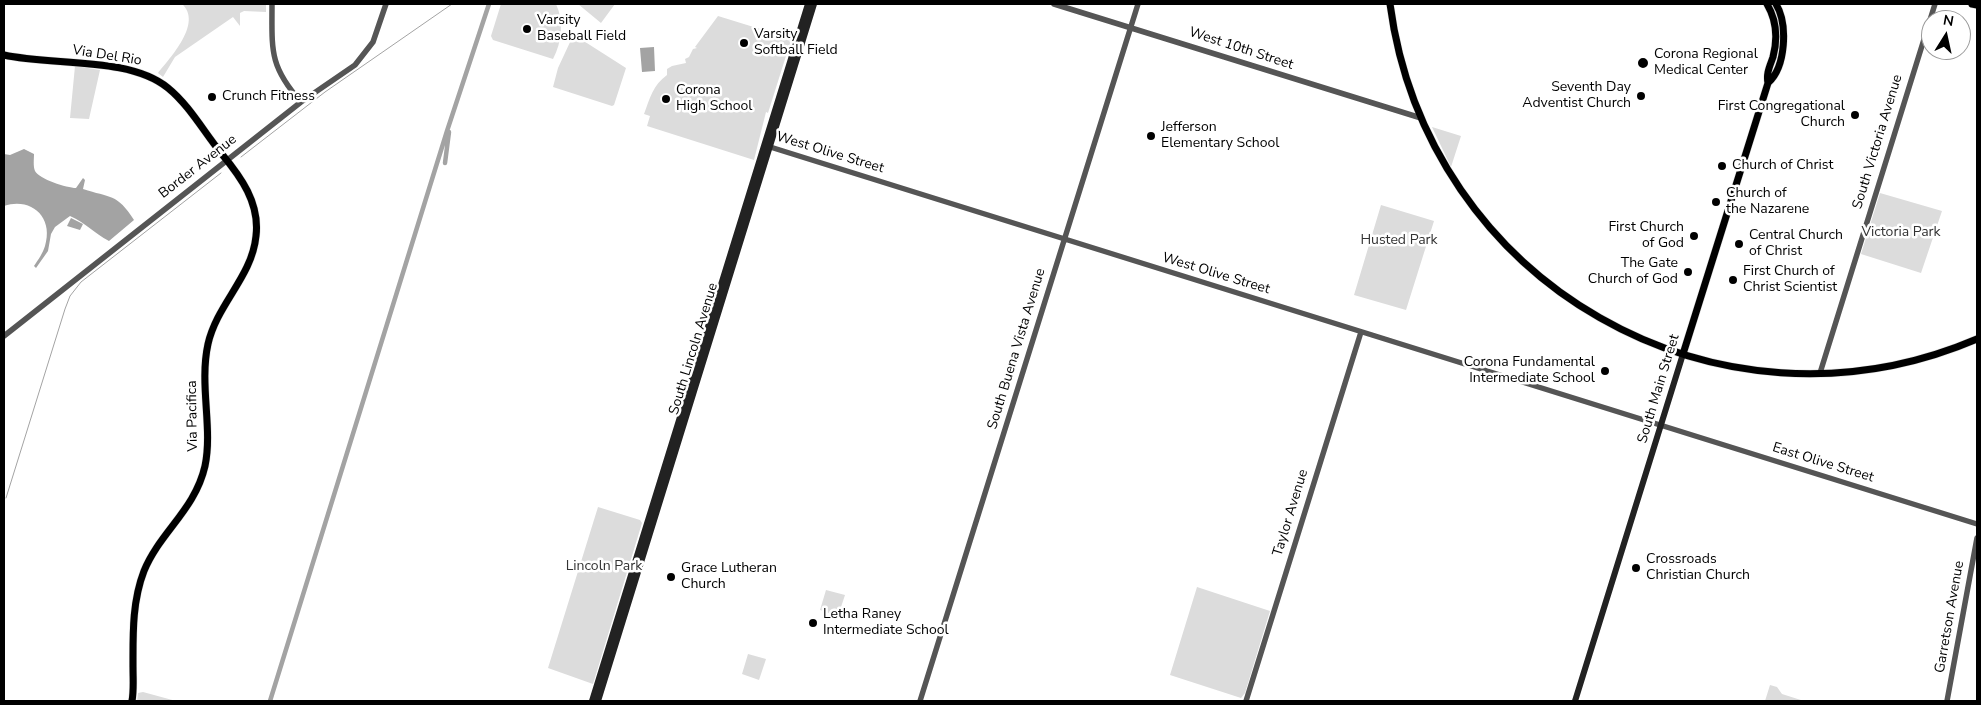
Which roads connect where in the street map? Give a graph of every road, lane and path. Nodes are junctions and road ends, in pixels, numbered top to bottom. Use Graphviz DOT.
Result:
graph roads {
  1 [pos="272,4"];
  2 [pos="386,4"];
  3 [pos="808,4"];
  4 [pos="814,4"];
  5 [pos="1054,4"];
  6 [pos="1138,4"];
  7 [pos="1390,4"];
  8 [pos="1767,4"];
  9 [pos="1776,4"];
  10 [pos="1935,4"];
  11 [pos="1972,4"];
  12 [pos="1977,5"];
  13 [pos="1130,28"];
  14 [pos="4,55"];
  15 [pos="1768,83"];
  16 [pos="301,102"];
  17 [pos="1420,118"];
  18 [pos="766,146"];
  19 [pos="228,161"];
  20 [pos="1064,239"];
  21 [pos="1361,332"];
  22 [pos="4,336"];
  23 [pos="1977,339"];
  24 [pos="1683,354"];
  25 [pos="1820,373"];
  26 [pos="1661,426"];
  27 [pos="1977,524"];
  28 [pos="1977,538"];
  29 [pos="1975,564"];
  30 [pos="132,701"];
  31 [pos="592,701"];
  32 [pos="598,701"];
  33 [pos="920,701"];
  34 [pos="1246,701"];
  35 [pos="1575,701"];
  36 [pos="1947,701"];
  1 -- 16 [label="street"];
  2 -- 16 [label="street, Border Avenue"];
  3 -- 18 [label="main road, South Lincoln Avenue"];
  4 -- 18 [label="main road, South Lincoln Avenue"];
  5 -- 13 [label="street, West 10th Street"];
  6 -- 13 [label="street, South Buena Vista Avenue"];
  7 -- 17 [label="main road"];
  8 -- 15 [label="main road, South Main Street"];
  9 -- 15 [label="main road, South Main Street"];
  10 -- 25 [label="street, South Victoria Avenue"];
  11 -- 12 [label="main road"];
  13 -- 17 [label="street, West 10th Street"];
  13 -- 20 [label="street, South Buena Vista Avenue"];
  14 -- 19 [label="main road, Via Del Rio"];
  15 -- 24 [label="main road, South Main Street"];
  16 -- 19 [label="street, Border Avenue"];
  17 -- 24 [label="main road"];
  18 -- 20 [label="street, West Olive Street"];
  18 -- 31 [label="main road, South Lincoln Avenue"];
  18 -- 32 [label="main road, South Lincoln Avenue"];
  19 -- 22 [label="street, Border Avenue"];
  19 -- 30 [label="main road, Via Pacifica"];
  20 -- 21 [label="street, West Olive Street"];
  20 -- 33 [label="street, South Buena Vista Avenue"];
  21 -- 26 [label="street, West Olive Street"];
  21 -- 34 [label="street, Taylor Avenue"];
  23 -- 25 [label="main road"];
  24 -- 25 [label="main road"];
  24 -- 26 [label="main road, South Main Street"];
  26 -- 27 [label="street, East Olive Street"];
  26 -- 35 [label="main road, South Main Street"];
  28 -- 29 [label="street, Garretson Avenue"];
  29 -- 36 [label="street, Garretson Avenue"];
}
